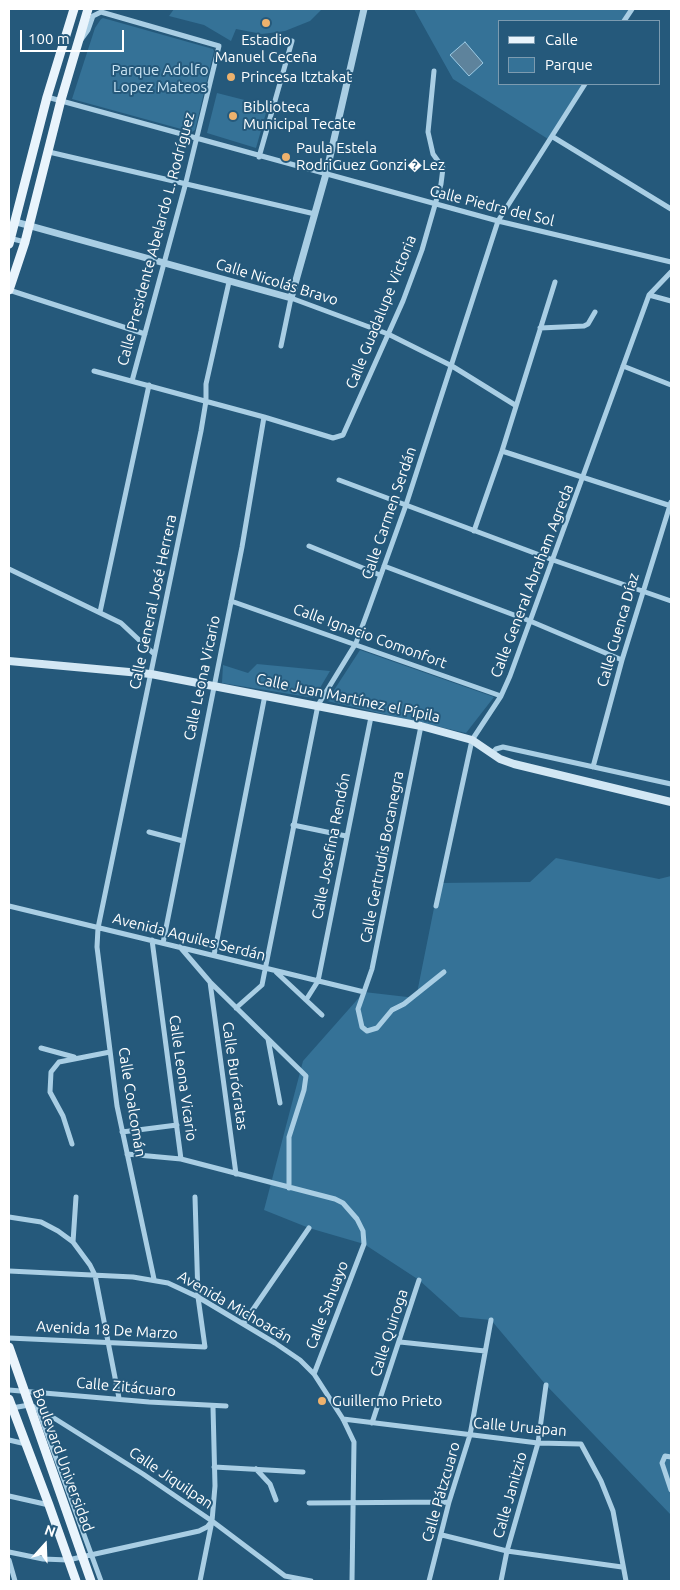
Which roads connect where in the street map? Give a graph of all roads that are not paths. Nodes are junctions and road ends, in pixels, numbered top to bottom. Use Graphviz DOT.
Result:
graph roads {
  1 [pos="74,9"];
  2 [pos="88,9"];
  3 [pos="364,9"];
  4 [pos="632,9"];
  5 [pos="625,20"];
  6 [pos="292,41"];
  7 [pos="78,43"];
  8 [pos="434,71"];
  9 [pos="584,85"];
  10 [pos="47,97"];
  11 [pos="61,100"];
  12 [pos="553,137"];
  13 [pos="195,140"];
  14 [pos="49,152"];
  15 [pos="259,157"];
  16 [pos="326,174"];
  17 [pos="185,186"];
  18 [pos="435,204"];
  19 [pos="671,209"];
  20 [pos="315,214"];
  21 [pos="498,221"];
  22 [pos="16,222"];
  23 [pos="30,226"];
  24 [pos="9,240"];
  25 [pos="25,242"];
  26 [pos="671,262"];
  27 [pos="164,264"];
  28 [pos="671,272"];
  29 [pos="229,282"];
  30 [pos="555,282"];
  31 [pos="9,290"];
  32 [pos="650,295"];
  33 [pos="291,298"];
  34 [pos="671,301"];
  35 [pos="595,312"];
  36 [pos="540,328"];
  37 [pos="145,334"];
  38 [pos="388,334"];
  39 [pos="281,346"];
  40 [pos="452,366"];
  41 [pos="623,366"];
  42 [pos="94,371"];
  43 [pos="132,381"];
  44 [pos="149,385"];
  45 [pos="671,385"];
  46 [pos="206,401"];
  47 [pos="515,405"];
  48 [pos="264,417"];
  49 [pos="502,451"];
  50 [pos="584,478"];
  51 [pos="339,480"];
  52 [pos="671,504"];
  53 [pos="406,506"];
  54 [pos="474,531"];
  55 [pos="309,546"];
  56 [pos="553,560"];
  57 [pos="384,566"];
  58 [pos="9,569"];
  59 [pos="380,575"];
  60 [pos="642,590"];
  61 [pos="231,601"];
  62 [pos="671,601"];
  63 [pos="100,612"];
  64 [pos="530,621"];
  65 [pos="356,643"];
  66 [pos="153,653"];
  67 [pos="622,660"];
  68 [pos="9,662"];
  69 [pos="150,674"];
  70 [pos="213,685"];
  71 [pos="265,695"];
  72 [pos="501,696"];
  73 [pos="318,705"];
  74 [pos="370,717"];
  75 [pos="420,726"];
  76 [pos="472,740"];
  77 [pos="492,753"];
  78 [pos="593,767"];
  79 [pos="671,784"];
  80 [pos="671,802"];
  81 [pos="293,825"];
  82 [pos="149,832"];
  83 [pos="346,836"];
  84 [pos="183,841"];
  85 [pos="9,906"];
  86 [pos="436,906"];
  87 [pos="98,928"];
  88 [pos="152,940"];
  89 [pos="163,943"];
  90 [pos="180,947"];
  91 [pos="214,955"];
  92 [pos="266,968"];
  93 [pos="275,971"];
  94 [pos="444,972"];
  95 [pos="318,981"];
  96 [pos="210,982"];
  97 [pos="364,992"];
  98 [pos="306,1000"];
  99 [pos="236,1008"];
  100 [pos="322,1014"];
  101 [pos="268,1039"];
  102 [pos="41,1048"];
  103 [pos="110,1052"];
  104 [pos="77,1058"];
  105 [pos="280,1103"];
  106 [pos="177,1125"];
  107 [pos="122,1132"];
  108 [pos="72,1144"];
  109 [pos="127,1154"];
  110 [pos="181,1159"];
  111 [pos="236,1174"];
  112 [pos="289,1188"];
  113 [pos="76,1197"];
  114 [pos="195,1197"];
  115 [pos="9,1217"];
  116 [pos="309,1228"];
  117 [pos="73,1242"];
  118 [pos="9,1271"];
  119 [pos="96,1275"];
  120 [pos="154,1279"];
  121 [pos="419,1280"];
  122 [pos="198,1298"];
  123 [pos="491,1320"];
  124 [pos="243,1324"];
  125 [pos="9,1338"];
  126 [pos="108,1342"];
  127 [pos="400,1342"];
  128 [pos="9,1347"];
  129 [pos="485,1351"];
  130 [pos="314,1374"];
  131 [pos="546,1385"];
  132 [pos="9,1390"];
  133 [pos="24,1392"];
  134 [pos="119,1398"];
  135 [pos="10,1404"];
  136 [pos="29,1405"];
  137 [pos="213,1406"];
  138 [pos="226,1406"];
  139 [pos="38,1408"];
  140 [pos="343,1419"];
  141 [pos="372,1423"];
  142 [pos="470,1435"];
  143 [pos="9,1440"];
  144 [pos="538,1443"];
  145 [pos="26,1444"];
  146 [pos="671,1457"];
  147 [pos="214,1467"];
  148 [pos="256,1469"];
  149 [pos="303,1472"];
  150 [pos="671,1490"];
  151 [pos="9,1496"];
  152 [pos="276,1500"];
  153 [pos="449,1502"];
  154 [pos="309,1503"];
  155 [pos="353,1503"];
  156 [pos="49,1505"];
  157 [pos="212,1521"];
  158 [pos="442,1535"];
  159 [pos="507,1551"];
  160 [pos="9,1552"];
  161 [pos="92,1554"];
  162 [pos="83,1556"];
  163 [pos="9,1560"];
  164 [pos="68,1560"];
  165 [pos="622,1567"];
  166 [pos="284,1578"];
  167 [pos="15,1581"];
  168 [pos="76,1581"];
  169 [pos="91,1581"];
  170 [pos="101,1581"];
  171 [pos="200,1581"];
  172 [pos="311,1581"];
  173 [pos="352,1581"];
  174 [pos="429,1581"];
  175 [pos="501,1581"];
  176 [pos="626,1581"];
  1 -- 10 [label="main road"];
  2 -- 7 [label="main road"];
  3 -- 16 [label="street"];
  4 -- 5 [label="street"];
  6 -- 15 [label="street"];
  7 -- 11 [label="main road"];
  7 -- 13 [label="street, Calle Presidente Abelardo L. Rodríguez"];
  8 -- 18 [label="street, Calle Guadalupe Victoria"];
  9 -- 12 [label="street, Calle Carmen Serdán"];
  10 -- 11 [label="street, Calle Piedra del Sol"];
  10 -- 22 [label="main road"];
  11 -- 13 [label="street, Calle Piedra del Sol"];
  11 -- 14 [label="main road"];
  12 -- 19 [label="street"];
  12 -- 21 [label="street, Calle Carmen Serdán"];
  13 -- 15 [label="street, Calle Piedra del Sol"];
  13 -- 17 [label="street, Calle Presidente Abelardo L. Rodríguez"];
  14 -- 17 [label="street"];
  14 -- 23 [label="main road"];
  15 -- 16 [label="street, Calle Piedra del Sol"];
  16 -- 18 [label="street, Calle Piedra del Sol"];
  16 -- 20 [label="street"];
  17 -- 20 [label="street"];
  17 -- 27 [label="street, Calle Presidente Abelardo L. Rodríguez"];
  18 -- 21 [label="street, Calle Piedra del Sol"];
  18 -- 38 [label="street, Calle Guadalupe Victoria"];
  20 -- 33 [label="street"];
  21 -- 26 [label="street, Calle Piedra del Sol"];
  21 -- 40 [label="street, Calle Carmen Serdán"];
  22 -- 23 [label="street, Calle Nicolás Bravo"];
  22 -- 24 [label="main road"];
  23 -- 25 [label="main road"];
  23 -- 27 [label="street, Calle Nicolás Bravo"];
  24 -- 25 [label="street"];
  25 -- 31 [label="main road"];
  27 -- 29 [label="street, Calle Nicolás Bravo"];
  27 -- 37 [label="street, Calle Presidente Abelardo L. Rodríguez"];
  28 -- 32 [label="street, Calle General Abraham Agreda"];
  29 -- 33 [label="street, Calle Nicolás Bravo"];
  29 -- 46 [label="street, Calle General José Herrera"];
  30 -- 36 [label="street"];
  31 -- 37 [label="street"];
  32 -- 34 [label="street"];
  32 -- 41 [label="street, Calle General Abraham Agreda"];
  33 -- 38 [label="street, Calle Nicolás Bravo"];
  33 -- 39 [label="street"];
  35 -- 36 [label="street"];
  36 -- 47 [label="street"];
  37 -- 43 [label="street, Calle Presidente Abelardo L. Rodríguez"];
  38 -- 40 [label="street, Calle Nicolás Bravo"];
  38 -- 48 [label="street, Calle Guadalupe Victoria"];
  40 -- 47 [label="street, Calle Nicolás Bravo"];
  40 -- 53 [label="street, Calle Carmen Serdán"];
  41 -- 45 [label="street"];
  41 -- 50 [label="street, Calle General Abraham Agreda"];
  42 -- 43 [label="street"];
  43 -- 44 [label="street"];
  44 -- 46 [label="street"];
  44 -- 63 [label="street"];
  46 -- 48 [label="street"];
  46 -- 66 [label="street, Calle General José Herrera"];
  47 -- 49 [label="street"];
  48 -- 61 [label="street, Calle Leona Vicario"];
  49 -- 50 [label="street"];
  49 -- 54 [label="street"];
  50 -- 52 [label="street"];
  50 -- 56 [label="street, Calle General Abraham Agreda"];
  51 -- 53 [label="street"];
  52 -- 60 [label="street, Calle Cuenca Díaz"];
  53 -- 54 [label="street"];
  53 -- 57 [label="street, Calle Carmen Serdán"];
  54 -- 56 [label="street"];
  55 -- 59 [label="street"];
  56 -- 60 [label="street"];
  56 -- 64 [label="street, Calle General Abraham Agreda"];
  57 -- 59 [label="street, Calle Carmen Serdán"];
  57 -- 64 [label="street"];
  58 -- 63 [label="street"];
  59 -- 65 [label="street, Calle Carmen Serdán"];
  60 -- 62 [label="street"];
  60 -- 67 [label="street, Calle Cuenca Díaz"];
  61 -- 65 [label="street, Calle Ignacio Comonfort"];
  61 -- 70 [label="street, Calle Leona Vicario"];
  63 -- 66 [label="street"];
  64 -- 67 [label="street"];
  64 -- 72 [label="street, Calle General Abraham Agreda"];
  65 -- 72 [label="street, Calle Ignacio Comonfort"];
  65 -- 73 [label="street, Calle Carmen Serdán"];
  66 -- 69 [label="street, Calle General José Herrera"];
  67 -- 78 [label="street, Calle Cuenca Díaz"];
  68 -- 69 [label="main road, Calle Juan Martínez el Pípila"];
  69 -- 70 [label="main road, Calle Juan Martínez el Pípila"];
  69 -- 87 [label="street, Calle General José Herrera"];
  70 -- 71 [label="main road, Calle Juan Martínez el Pípila"];
  70 -- 84 [label="street, Calle Leona Vicario"];
  71 -- 73 [label="main road, Calle Juan Martínez el Pípila"];
  71 -- 91 [label="street"];
  72 -- 76 [label="street, Calle General Abraham Agreda"];
  73 -- 74 [label="main road, Calle Juan Martínez el Pípila"];
  73 -- 81 [label="street, Calle Carmen Serdán"];
  74 -- 75 [label="main road, Calle Juan Martínez el Pípila"];
  74 -- 83 [label="street, Calle Josefina Rendón"];
  75 -- 76 [label="main road, Calle Juan Martínez el Pípila"];
  75 -- 97 [label="street, Calle Gertrudis Bocanegra"];
  76 -- 77 [label="main road, Calle Juan Martínez el Pípila"];
  76 -- 86 [label="street, Calle General Abraham Agreda"];
  77 -- 78 [label="street"];
  77 -- 80 [label="main road, Calle Juan Martínez el Pípila"];
  78 -- 79 [label="street"];
  81 -- 83 [label="street"];
  81 -- 92 [label="street, Calle Carmen Serdán"];
  82 -- 84 [label="street"];
  83 -- 95 [label="street, Calle Josefina Rendón"];
  84 -- 89 [label="street, Calle Leona Vicario"];
  85 -- 87 [label="street, Avenida Aquiles Serdán"];
  87 -- 88 [label="street, Avenida Aquiles Serdán"];
  87 -- 103 [label="street, Calle Coalcomán"];
  88 -- 89 [label="street, Avenida Aquiles Serdán"];
  88 -- 106 [label="street, Calle Leona Vicario"];
  89 -- 90 [label="street, Avenida Aquiles Serdán"];
  90 -- 91 [label="street, Avenida Aquiles Serdán"];
  90 -- 96 [label="street"];
  91 -- 92 [label="street, Avenida Aquiles Serdán"];
  92 -- 93 [label="street, Avenida Aquiles Serdán"];
  92 -- 99 [label="street, Calle Carmen Serdán"];
  93 -- 95 [label="street, Avenida Aquiles Serdán"];
  93 -- 98 [label="street"];
  94 -- 97 [label="street, Calle Gertrudis Bocanegra"];
  95 -- 97 [label="street, Avenida Aquiles Serdán"];
  95 -- 98 [label="street"];
  96 -- 99 [label="street"];
  96 -- 111 [label="street, Calle Burócratas"];
  98 -- 100 [label="street"];
  99 -- 101 [label="street"];
  101 -- 105 [label="street"];
  101 -- 112 [label="street"];
  102 -- 104 [label="street"];
  103 -- 104 [label="street"];
  103 -- 107 [label="street, Calle Coalcomán"];
  104 -- 108 [label="street"];
  106 -- 107 [label="street"];
  106 -- 110 [label="street, Calle Leona Vicario"];
  107 -- 109 [label="street, Calle Coalcomán"];
  109 -- 110 [label="street"];
  109 -- 120 [label="street, Calle Coalcomán"];
  110 -- 111 [label="street"];
  111 -- 112 [label="street"];
  112 -- 130 [label="street, Calle Sahuayo"];
  113 -- 117 [label="street"];
  114 -- 122 [label="street"];
  115 -- 117 [label="street"];
  116 -- 124 [label="street"];
  117 -- 119 [label="street"];
  118 -- 119 [label="street, Avenida Michoacán"];
  119 -- 120 [label="street, Avenida Michoacán"];
  119 -- 126 [label="street"];
  120 -- 122 [label="street, Avenida Michoacán"];
  121 -- 127 [label="street, Calle Quiroga"];
  122 -- 124 [label="street, Avenida Michoacán"];
  122 -- 126 [label="street, Avenida 18 De Marzo"];
  123 -- 129 [label="street, Calle Pátzcuaro"];
  124 -- 130 [label="street, Avenida Michoacán"];
  125 -- 126 [label="street, Avenida 18 De Marzo"];
  126 -- 134 [label="street"];
  127 -- 129 [label="street"];
  127 -- 141 [label="street, Calle Quiroga"];
  128 -- 133 [label="main road, Boulevard Universidad"];
  129 -- 142 [label="street, Calle Pátzcuaro"];
  130 -- 140 [label="street, Avenida Michoacán"];
  131 -- 144 [label="street, Calle Janitzio"];
  132 -- 133 [label="street, Calle Zitácuaro"];
  133 -- 134 [label="street, Calle Zitácuaro"];
  133 -- 136 [label="main road, Boulevard Universidad"];
  134 -- 137 [label="street, Calle Zitácuaro"];
  135 -- 136 [label="street, Calle Jiquilpan"];
  135 -- 145 [label="main road, Boulevard Universidad"];
  136 -- 139 [label="street, Calle Jiquilpan"];
  136 -- 162 [label="main road, Boulevard Universidad"];
  137 -- 138 [label="street, Calle Zitácuaro"];
  137 -- 147 [label="street"];
  139 -- 157 [label="street, Calle Jiquilpan"];
  139 -- 161 [label="street"];
  140 -- 141 [label="street, Calle Uruapan"];
  140 -- 155 [label="street, Avenida Michoacán"];
  141 -- 142 [label="street, Calle Uruapan"];
  142 -- 144 [label="street, Calle Uruapan"];
  142 -- 153 [label="street, Calle Pátzcuaro"];
  143 -- 145 [label="street"];
  144 -- 159 [label="street, Calle Janitzio"];
  144 -- 165 [label="street, Calle Uruapan"];
  145 -- 156 [label="main road, Boulevard Universidad"];
  146 -- 150 [label="street"];
  147 -- 148 [label="street"];
  147 -- 157 [label="street"];
  148 -- 149 [label="street"];
  148 -- 152 [label="street"];
  151 -- 156 [label="street"];
  153 -- 155 [label="street"];
  153 -- 158 [label="street, Calle Pátzcuaro"];
  154 -- 155 [label="street"];
  155 -- 173 [label="street, Avenida Michoacán"];
  156 -- 164 [label="main road, Boulevard Universidad"];
  157 -- 161 [label="street"];
  157 -- 166 [label="street, Calle Jiquilpan"];
  157 -- 171 [label="street"];
  158 -- 159 [label="street"];
  158 -- 174 [label="street, Calle Pátzcuaro"];
  159 -- 165 [label="street"];
  159 -- 175 [label="street, Calle Janitzio"];
  160 -- 164 [label="street"];
  161 -- 162 [label="street"];
  161 -- 170 [label="street"];
  162 -- 164 [label="street"];
  162 -- 169 [label="main road, Boulevard Universidad"];
  163 -- 167 [label="street"];
  164 -- 168 [label="main road, Boulevard Universidad"];
  165 -- 176 [label="street, Calle Uruapan"];
  166 -- 172 [label="street, Calle Jiquilpan"];
}
